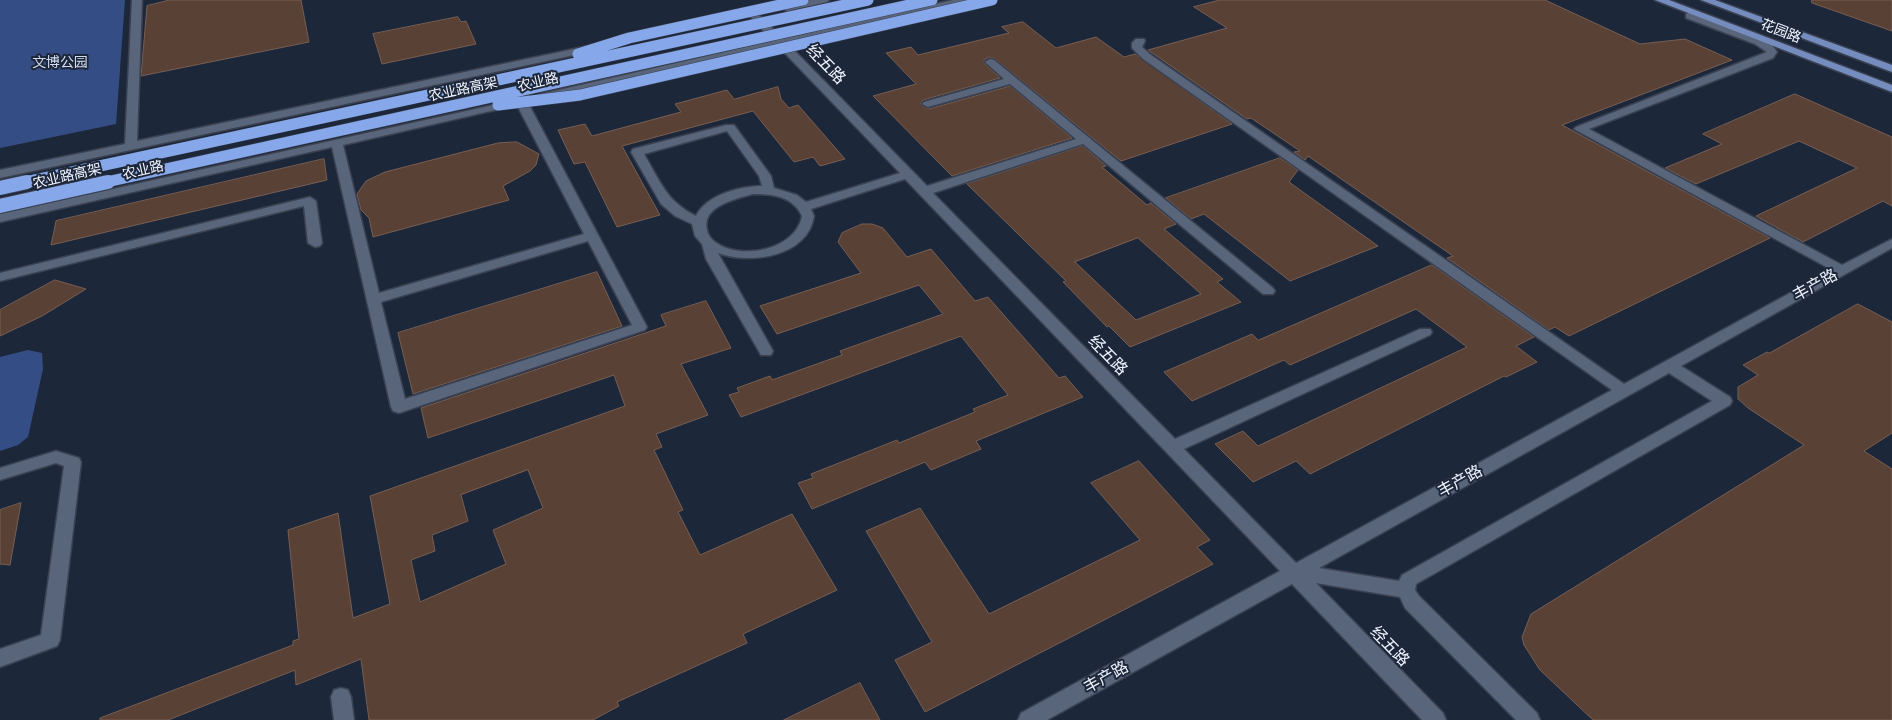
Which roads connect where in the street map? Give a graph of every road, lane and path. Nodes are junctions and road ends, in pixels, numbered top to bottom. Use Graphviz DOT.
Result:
graph roads {
  1 [pos="136,0"];
  2 [pos="803,0"];
  3 [pos="824,0"];
  4 [pos="868,0"];
  5 [pos="932,0"];
  6 [pos="966,0"];
  7 [pos="992,0"];
  8 [pos="1660,0"];
  9 [pos="1706,0"];
  10 [pos="788,1"];
  11 [pos="1694,13"];
  12 [pos="754,15"];
  13 [pos="1140,41"];
  14 [pos="781,42"];
  15 [pos="990,62"];
  16 [pos="1892,69"];
  17 [pos="1012,80"];
  18 [pos="477,85"];
  19 [pos="1892,89"];
  20 [pos="521,101"];
  21 [pos="928,104"];
  22 [pos="414,114"];
  23 [pos="1085,140"];
  24 [pos="337,142"];
  25 [pos="131,146"];
  26 [pos="0,174"];
  27 [pos="909,174"];
  28 [pos="0,188"];
  29 [pos="769,190"];
  30 [pos="926,191"];
  31 [pos="0,206"];
  32 [pos="804,207"];
  33 [pos="0,218"];
  34 [pos="698,222"];
  35 [pos="592,236"];
  36 [pos="315,243"];
  37 [pos="1892,243"];
  38 [pos="708,245"];
  39 [pos="1842,270"];
  40 [pos="0,277"];
  41 [pos="1268,290"];
  42 [pos="374,299"];
  43 [pos="1425,332"];
  44 [pos="766,351"];
  45 [pos="1670,366"];
  46 [pos="1624,391"];
  47 [pos="1173,447"];
  48 [pos="0,474"];
  49 [pos="1295,572"];
  50 [pos="1406,590"];
  51 [pos="0,658"];
  52 [pos="341,697"];
  53 [pos="344,720"];
  54 [pos="1028,720"];
  55 [pos="1436,720"];
  56 [pos="1530,720"];
  1 -- 25 [label="street"];
  2 -- 10 [label="highway, bridge"];
  3 -- 12 [label="street, 农业路"];
  4 -- 18 [label="highway, 农业路高架, bridge"];
  5 -- 22 [label="highway, 农业路高架, bridge"];
  6 -- 14 [label="street, 农业路"];
  7 -- 22 [label="highway, bridge"];
  8 -- 11 [label="main road, 花园路"];
  9 -- 16 [label="main road, 花园路"];
  10 -- 18 [label="highway, bridge"];
  11 -- 19 [label="main road, 花园路"];
  11 -- 39 [label="street"];
  12 -- 14 [label="street, 经五路"];
  12 -- 25 [label="street, 农业路"];
  13 -- 46 [label="street"];
  14 -- 20 [label="street, 农业路"];
  14 -- 27 [label="street, 经五路"];
  15 -- 17 [label="street"];
  17 -- 21 [label="street"];
  17 -- 23 [label="street"];
  18 -- 28 [label="highway, 农业路高架, bridge"];
  20 -- 24 [label="street, 农业路"];
  20 -- 35 [label="street"];
  22 -- 31 [label="highway, 农业路高架, bridge"];
  23 -- 30 [label="street"];
  23 -- 41 [label="street"];
  24 -- 33 [label="street, 农业路"];
  24 -- 42 [label="street"];
  25 -- 26 [label="street, 农业路"];
  27 -- 30 [label="street, 经五路"];
  27 -- 32 [label="street"];
  29 -- 32 [label="street"];
  29 -- 34 [label="street"];
  29 -- 34 [label="street"];
  30 -- 47 [label="street, 经五路"];
  32 -- 38 [label="street"];
  34 -- 38 [label="street"];
  35 -- 42 [label="street"];
  35 -- 42 [label="street"];
  36 -- 40 [label="street"];
  37 -- 39 [label="street, 丰产路"];
  38 -- 44 [label="street"];
  39 -- 45 [label="street, 丰产路"];
  43 -- 47 [label="street"];
  45 -- 46 [label="street, 丰产路"];
  45 -- 50 [label="street"];
  46 -- 49 [label="street, 丰产路"];
  47 -- 49 [label="street, 经五路"];
  48 -- 51 [label="street"];
  49 -- 50 [label="street"];
  49 -- 54 [label="street, 丰产路"];
  49 -- 55 [label="street, 经五路"];
  50 -- 56 [label="street"];
  52 -- 53 [label="street"];
}
